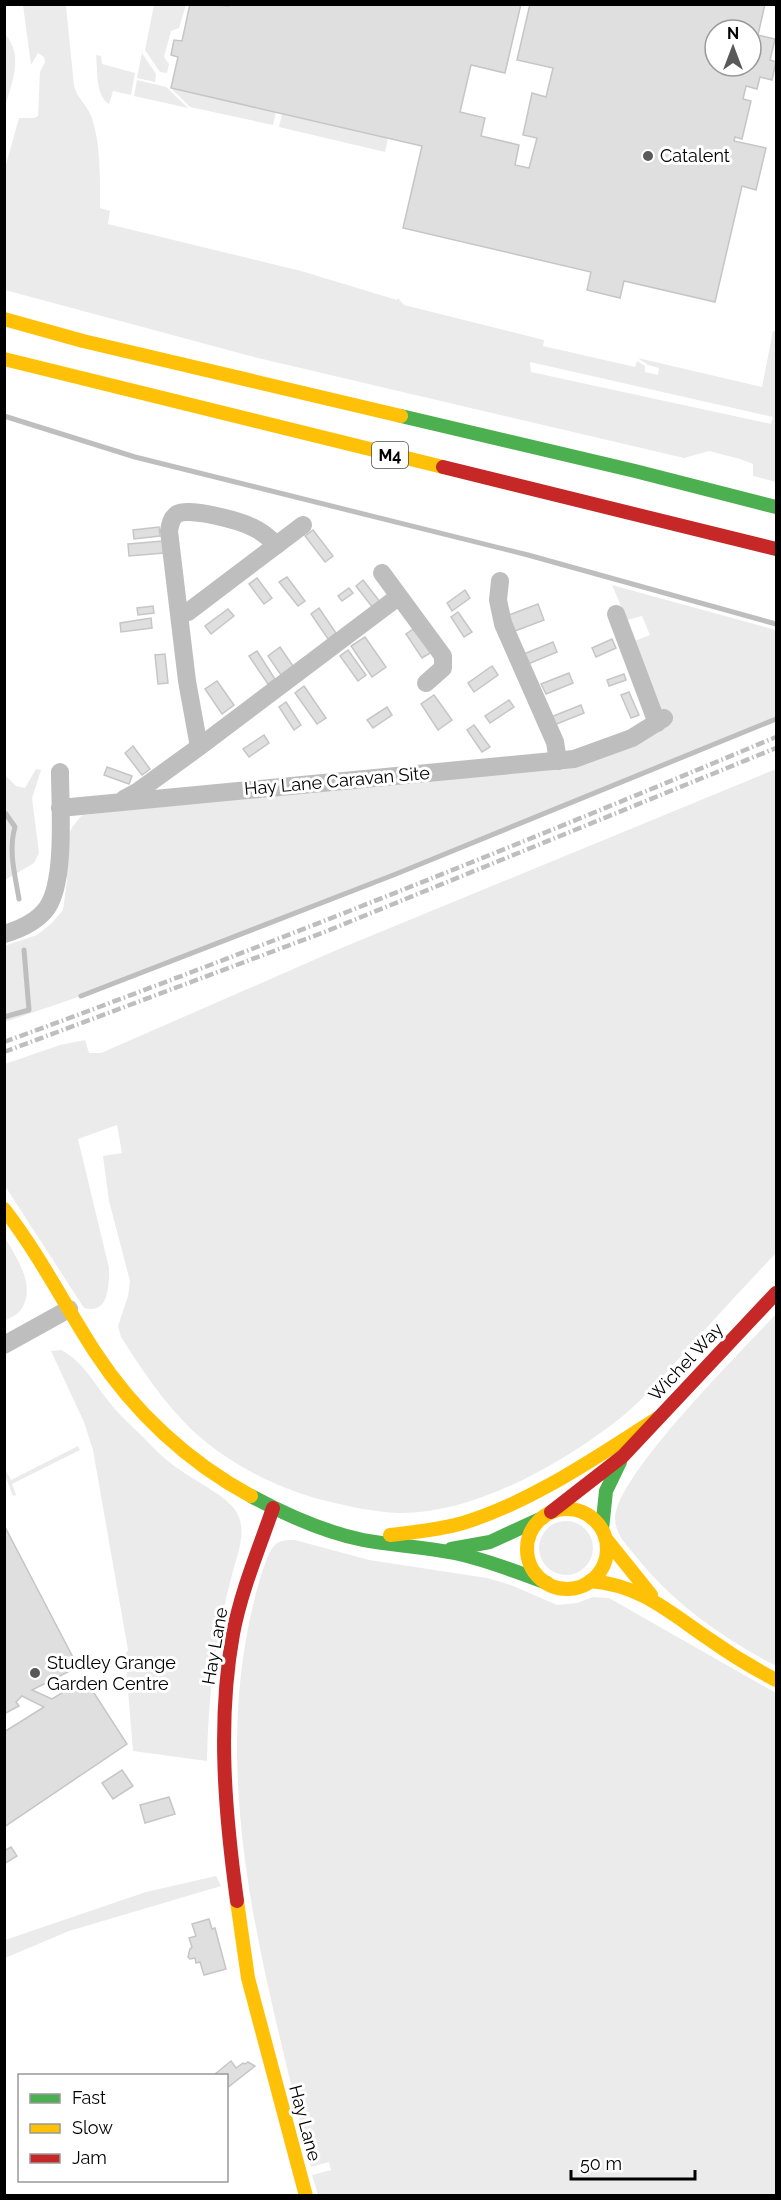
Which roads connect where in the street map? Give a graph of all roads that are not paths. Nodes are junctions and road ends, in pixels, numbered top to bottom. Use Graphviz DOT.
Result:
graph roads {
  1 [pos="4,319"];
  2 [pos="4,359"];
  3 [pos="777,507"];
  4 [pos="303,525"];
  5 [pos="277,545"];
  6 [pos="777,549"];
  7 [pos="382,573"];
  8 [pos="500,580"];
  9 [pos="398,597"];
  10 [pos="180,614"];
  11 [pos="616,614"];
  12 [pos="426,683"];
  13 [pos="199,747"];
  14 [pos="558,761"];
  15 [pos="60,772"];
  16 [pos="117,802"];
  17 [pos="60,808"];
  18 [pos="4,934"];
  19 [pos="4,1209"];
  20 [pos="777,1293"];
  21 [pos="69,1309"];
  22 [pos="4,1346"];
  23 [pos="658,1418"];
  24 [pos="624,1456"];
  25 [pos="273,1508"];
  26 [pos="546,1515"];
  27 [pos="604,1534"];
  28 [pos="360,1539"];
  29 [pos="442,1551"];
  30 [pos="590,1581"];
  31 [pos="547,1583"];
  32 [pos="655,1600"];
  33 [pos="777,1680"];
  34 [pos="306,2196"];
  1 -- 3 [label="main road, M4"];
  2 -- 6 [label="main road, M4"];
  4 -- 5 [label="street"];
  5 -- 10 [label="street"];
  5 -- 10 [label="street"];
  7 -- 9 [label="street"];
  8 -- 14 [label="street"];
  9 -- 12 [label="street"];
  9 -- 13 [label="street, Hay Lane Caravan Site"];
  10 -- 13 [label="street"];
  11 -- 14 [label="street, Hay Lane Caravan Site"];
  13 -- 16 [label="street, Hay Lane Caravan Site"];
  14 -- 16 [label="street, Hay Lane Caravan Site"];
  15 -- 17 [label="street"];
  16 -- 17 [label="street, Hay Lane Caravan Site"];
  17 -- 18 [label="street"];
  19 -- 21 [label="main road"];
  20 -- 23 [label="main road, Wichel Way"];
  21 -- 22 [label="street"];
  21 -- 25 [label="main road"];
  23 -- 24 [label="main road, Wichel Way"];
  23 -- 28 [label="main road"];
  24 -- 26 [label="main road, Wichel Way"];
  24 -- 27 [label="main road, Wichel Way"];
  25 -- 28 [label="main road"];
  25 -- 34 [label="main road, Hay Lane"];
  26 -- 27 [label="main road"];
  26 -- 29 [label="main road"];
  26 -- 31 [label="main road"];
  27 -- 30 [label="main road"];
  27 -- 32 [label="main road"];
  28 -- 29 [label="main road"];
  29 -- 31 [label="main road"];
  30 -- 31 [label="main road"];
  30 -- 32 [label="main road"];
  32 -- 33 [label="main road"];
}
